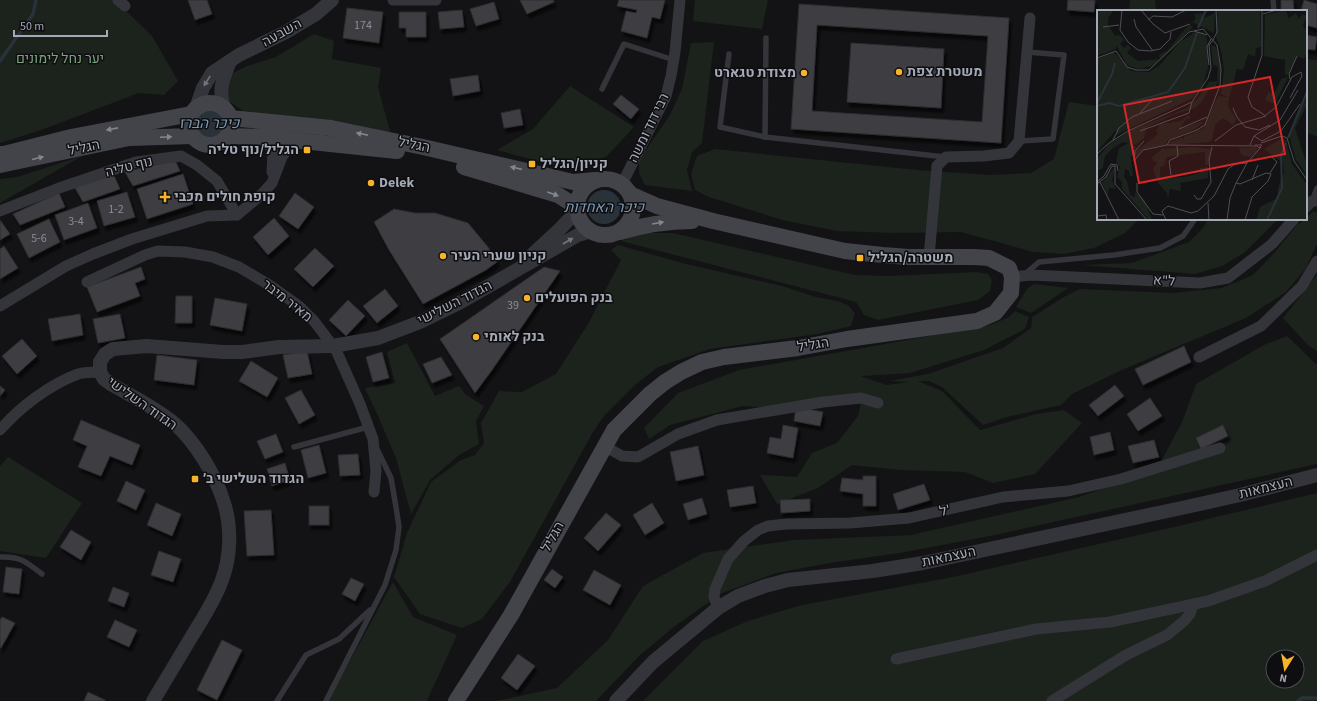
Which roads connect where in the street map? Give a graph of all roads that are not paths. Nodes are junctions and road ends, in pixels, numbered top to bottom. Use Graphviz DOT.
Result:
graph roads {
  1 [pos="332,0"];
  2 [pos="393,0"];
  3 [pos="436,0"];
  4 [pos="680,0"];
  5 [pos="1273,0"];
  6 [pos="1274,10"];
  7 [pos="1030,18"];
  8 [pos="766,38"];
  9 [pos="1027,52"];
  10 [pos="728,54"];
  11 [pos="674,60"];
  12 [pos="230,61"];
  13 [pos="602,89"];
  14 [pos="193,111"];
  15 [pos="227,113"];
  16 [pos="193,136"];
  17 [pos="227,136"];
  18 [pos="264,137"];
  19 [pos="765,137"];
  20 [pos="293,140"];
  21 [pos="1019,141"];
  22 [pos="0,154"];
  23 [pos="946,157"];
  24 [pos="0,165"];
  25 [pos="595,180"];
  26 [pos="272,183"];
  27 [pos="1317,188"];
  28 [pos="626,189"];
  29 [pos="1312,203"];
  30 [pos="577,209"];
  31 [pos="0,211"];
  32 [pos="237,215"];
  33 [pos="1194,220"];
  34 [pos="1293,220"];
  35 [pos="713,221"];
  36 [pos="591,232"];
  37 [pos="620,232"];
  38 [pos="929,257"];
  39 [pos="1317,261"];
  40 [pos="510,275"];
  41 [pos="1018,277"];
  42 [pos="87,282"];
  43 [pos="0,306"];
  44 [pos="333,346"];
  45 [pos="1199,357"];
  46 [pos="100,372"];
  47 [pos="878,403"];
  48 [pos="368,427"];
  49 [pos="0,430"];
  50 [pos="372,439"];
  51 [pos="604,446"];
  52 [pos="294,447"];
  53 [pos="1220,448"];
  54 [pos="1317,475"];
  55 [pos="374,492"];
  56 [pos="1317,555"];
  57 [pos="0,557"];
  58 [pos="42,574"];
  59 [pos="1193,604"];
  60 [pos="374,607"];
  61 [pos="718,608"];
  62 [pos="896,659"];
  63 [pos="153,701"];
  64 [pos="277,701"];
  65 [pos="326,701"];
  66 [pos="456,701"];
  67 [pos="616,701"];
  68 [pos="1052,701"];
  1 -- 12 [label="street, השבעה"];
  2 -- 3 [label="street"];
  4 -- 11 [label="street, רבי דוד ומשה"];
  5 -- 6 [label="lane"];
  7 -- 9 [label="street"];
  8 -- 19 [label="lane"];
  9 -- 21 [label="street"];
  9 -- 21 [label="lane"];
  10 -- 19 [label="lane"];
  11 -- 13 [label="lane"];
  11 -- 28 [label="street, רבי דוד ומשה"];
  12 -- 14 [label="street, השבעה, one-way"];
  12 -- 15 [label="street"];
  14 -- 15 [label="main road"];
  14 -- 16 [label="main road"];
  14 -- 22 [label="main road, הגליל, one-way"];
  15 -- 17 [label="main road"];
  25 -- 15 [label="main road, הגליל, one-way"];
  16 -- 17 [label="main road"];
  24 -- 16 [label="main road, הגליל, one-way"];
  17 -- 18 [label="main road, הגליל"];
  18 -- 20 [label="main road, הגליל"];
  18 -- 26 [label="street"];
  19 -- 23 [label="lane"];
  20 -- 26 [label="street"];
  20 -- 30 [label="main road, הגליל, one-way"];
  21 -- 23 [label="street"];
  23 -- 38 [label="street"];
  25 -- 28 [label="main road"];
  25 -- 30 [label="main road"];
  26 -- 32 [label="street"];
  27 -- 29 [label="lane"];
  28 -- 35 [label="main road"];
  28 -- 37 [label="main road"];
  30 -- 36 [label="main road"];
  30 -- 40 [label="street, הגדוד השלישי"];
  31 -- 32 [label="street, נוף טליה"];
  32 -- 43 [label="street"];
  33 -- 41 [label="lane"];
  34 -- 41 [label="street, ל\"א"];
  37 -- 35 [label="main road, one-way"];
  35 -- 38 [label="main road"];
  36 -- 37 [label="main road"];
  40 -- 36 [label="street, הגדוד השלישי, one-way"];
  38 -- 41 [label="main road"];
  39 -- 45 [label="street"];
  40 -- 44 [label="street, הגדוד השלישי"];
  41 -- 51 [label="main road, הגליל"];
  42 -- 44 [label="street, מאיר מיבר"];
  44 -- 46 [label="street, הגדוד השלישי"];
  44 -- 48 [label="street, מאיר מיבר"];
  46 -- 49 [label="street"];
  46 -- 63 [label="street, הגדוד השלישי"];
  47 -- 51 [label="street"];
  48 -- 50 [label="street, מאיר מיבר"];
  48 -- 52 [label="lane"];
  50 -- 55 [label="street, מאיר מיבר"];
  50 -- 60 [label="lane"];
  51 -- 66 [label="main road, הגליל"];
  53 -- 61 [label="street, ל'"];
  54 -- 61 [label="street, העצמאות"];
  56 -- 59 [label="street"];
  57 -- 58 [label="lane"];
  59 -- 62 [label="street"];
  59 -- 68 [label="street"];
  60 -- 64 [label="lane"];
  60 -- 65 [label="lane"];
  61 -- 67 [label="street, העצמאות"];
}
